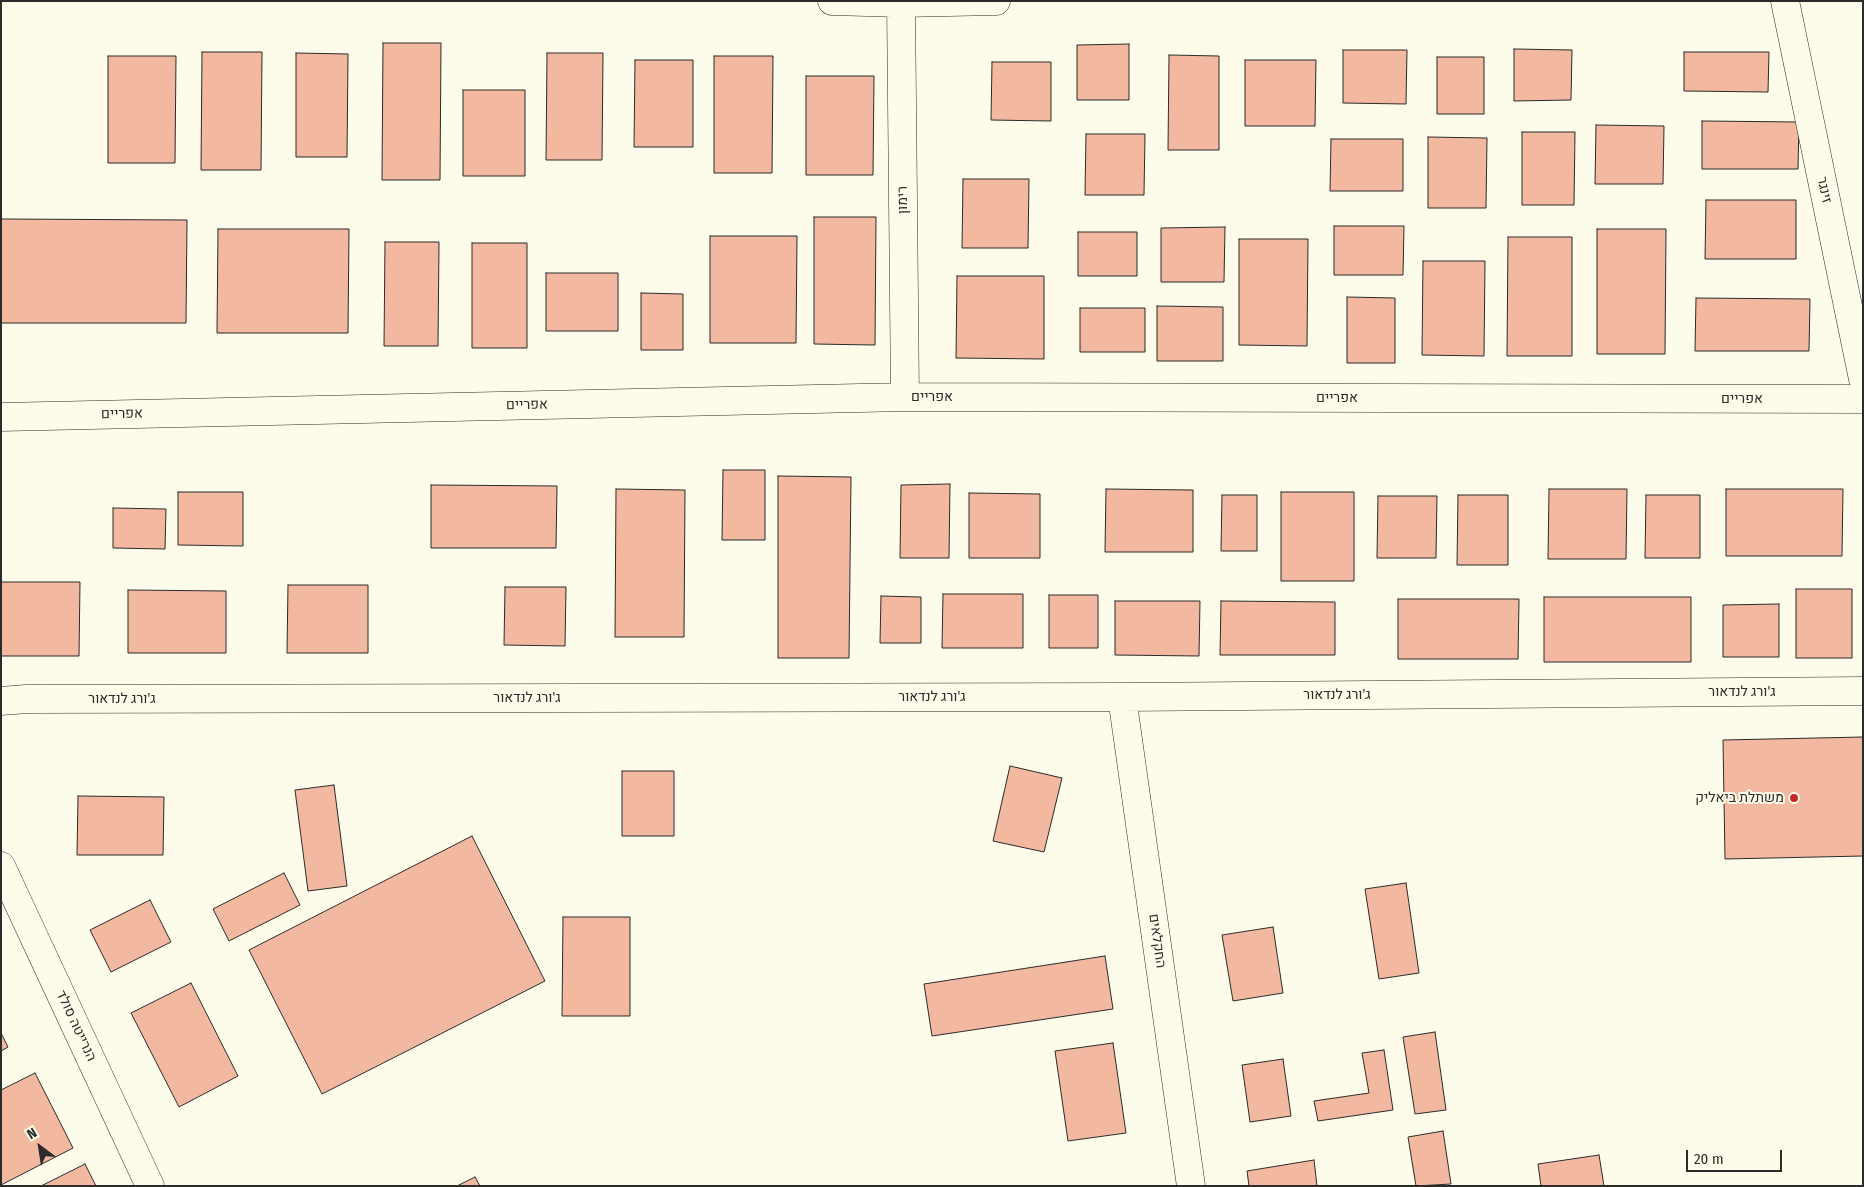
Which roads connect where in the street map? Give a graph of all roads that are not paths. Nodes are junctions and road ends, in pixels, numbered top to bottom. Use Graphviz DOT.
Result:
graph roads {
  1 [pos="832,1"];
  2 [pos="996,1"];
  3 [pos="1785,1"];
  4 [pos="901,3"];
  5 [pos="1863,379"];
  6 [pos="905,397"];
  7 [pos="1863,399"];
  8 [pos="1,417"];
  9 [pos="1863,691"];
  10 [pos="1122,697"];
  11 [pos="1,700"];
  12 [pos="1,866"];
  13 [pos="150,1186"];
  14 [pos="1191,1186"];
  1 -- 4 [label="street"];
  2 -- 4 [label="street"];
  3 -- 5 [label="street, זינגר"];
  4 -- 6 [label="street, רימון"];
  6 -- 7 [label="street, אפריים"];
  6 -- 8 [label="street, אפריים"];
  9 -- 10 [label="street, ג'ורג לנדאור"];
  10 -- 11 [label="street, ג'ורג לנדאור"];
  10 -- 14 [label="street, החקלאים"];
  12 -- 13 [label="street, הנרייטה סולד"];
}
